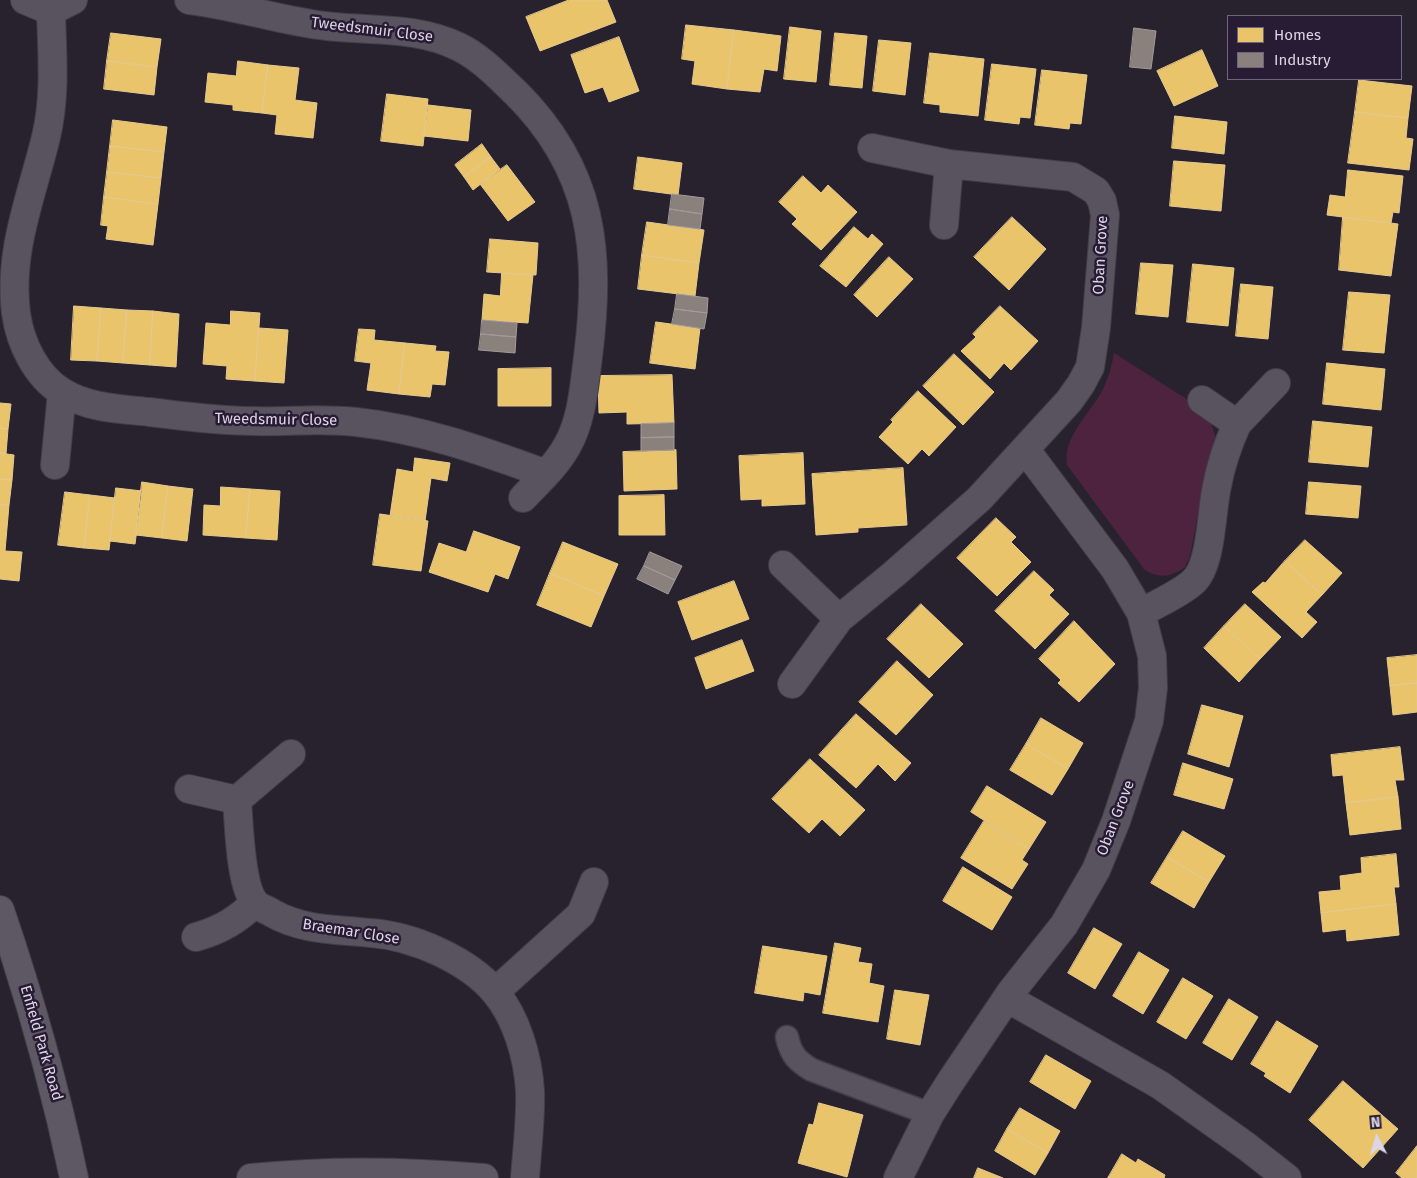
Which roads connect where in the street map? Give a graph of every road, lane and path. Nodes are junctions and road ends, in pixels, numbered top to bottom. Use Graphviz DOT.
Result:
graph roads {
  1 [pos="25,0"];
  2 [pos="189,0"];
  3 [pos="62,6"];
  4 [pos="872,148"];
  5 [pos="949,164"];
  6 [pos="944,225"];
  7 [pos="1276,383"];
  8 [pos="62,392"];
  9 [pos="1202,400"];
  10 [pos="1237,424"];
  11 [pos="1025,449"];
  12 [pos="55,465"];
  13 [pos="546,474"];
  14 [pos="523,498"];
  15 [pos="783,565"];
  16 [pos="1141,613"];
  17 [pos="839,619"];
  18 [pos="792,684"];
  19 [pos="291,754"];
  20 [pos="189,789"];
  21 [pos="237,800"];
  22 [pos="594,882"];
  23 [pos="256,903"];
  24 [pos="0,910"];
  25 [pos="196,937"];
  26 [pos="495,992"];
  27 [pos="1006,998"];
  28 [pos="787,1038"];
  29 [pos="930,1114"];
  30 [pos="74,1178"];
  31 [pos="251,1178"];
  32 [pos="484,1178"];
  33 [pos="526,1178"];
  34 [pos="898,1178"];
  35 [pos="1287,1178"];
  1 -- 3 [label="street, Tweedsmuir Close"];
  2 -- 13 [label="street, Tweedsmuir Close"];
  3 -- 8 [label="street, Tweedsmuir Close"];
  4 -- 5 [label="street, Oban Grove"];
  5 -- 6 [label="street"];
  5 -- 11 [label="street, Oban Grove"];
  7 -- 10 [label="street"];
  8 -- 12 [label="street"];
  8 -- 13 [label="street, Tweedsmuir Close"];
  9 -- 10 [label="street"];
  10 -- 16 [label="street"];
  11 -- 16 [label="street, Oban Grove"];
  11 -- 17 [label="street, Oban Grove"];
  13 -- 14 [label="street, Tweedsmuir Close"];
  15 -- 17 [label="street"];
  16 -- 27 [label="street, Oban Grove"];
  17 -- 18 [label="street, Oban Grove"];
  19 -- 21 [label="street"];
  20 -- 21 [label="street"];
  21 -- 23 [label="street"];
  22 -- 26 [label="street"];
  23 -- 25 [label="street"];
  23 -- 26 [label="street, Braemar Close"];
  24 -- 30 [label="street, Enfield Park Road"];
  26 -- 33 [label="street, Braemar Close"];
  27 -- 29 [label="street, Oban Grove"];
  27 -- 35 [label="street"];
  28 -- 29 [label="lane"];
  29 -- 34 [label="street, Oban Grove"];
  31 -- 32 [label="street"];
}
